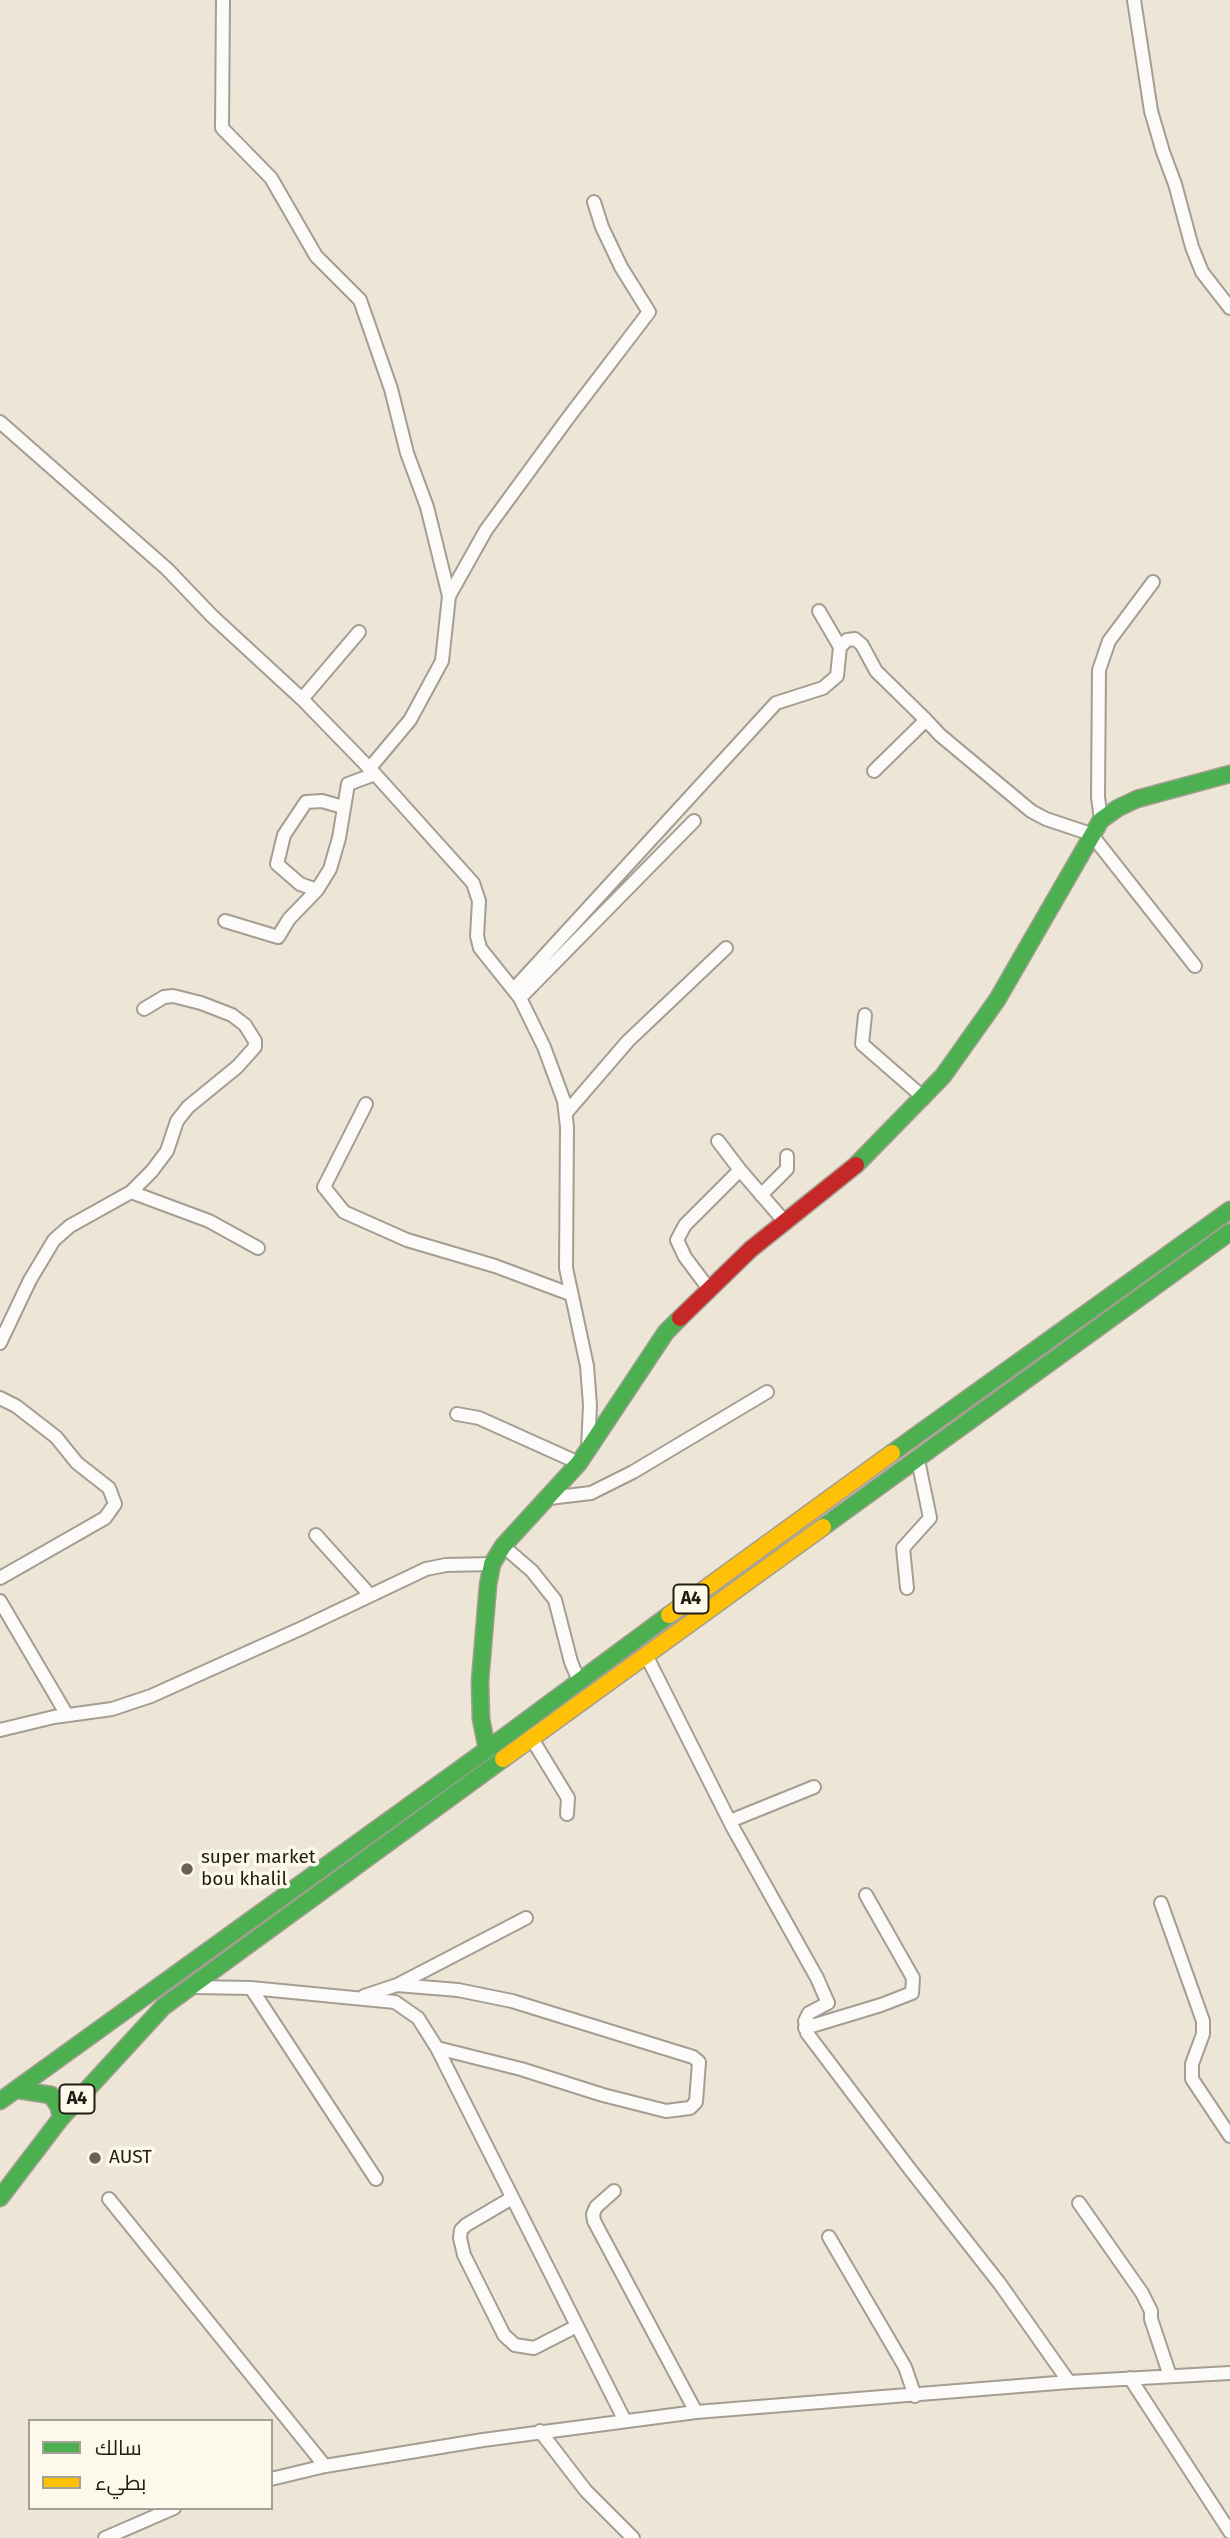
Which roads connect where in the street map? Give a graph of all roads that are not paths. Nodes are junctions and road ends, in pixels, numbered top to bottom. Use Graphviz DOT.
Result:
graph roads {
  1 [pos="223,0"];
  2 [pos="1134,0"];
  3 [pos="594,202"];
  4 [pos="1230,308"];
  5 [pos="0,422"];
  6 [pos="1153,582"];
  7 [pos="449,596"];
  8 [pos="820,611"];
  9 [pos="359,632"];
  10 [pos="840,647"];
  11 [pos="302,699"];
  12 [pos="926,720"];
  13 [pos="372,771"];
  14 [pos="874,771"];
  15 [pos="1230,775"];
  16 [pos="343,807"];
  17 [pos="1101,820"];
  18 [pos="694,821"];
  19 [pos="1091,834"];
  20 [pos="317,890"];
  21 [pos="225,921"];
  22 [pos="726,948"];
  23 [pos="1195,966"];
  24 [pos="517,994"];
  25 [pos="144,1009"];
  26 [pos="865,1015"];
  27 [pos="924,1098"];
  28 [pos="366,1104"];
  29 [pos="566,1113"];
  30 [pos="718,1141"];
  31 [pos="787,1156"];
  32 [pos="740,1170"];
  33 [pos="131,1192"];
  34 [pos="761,1195"];
  35 [pos="1230,1210"];
  36 [pos="784,1221"];
  37 [pos="1230,1232"];
  38 [pos="258,1248"];
  39 [pos="709,1289"];
  40 [pos="570,1294"];
  41 [pos="0,1343"];
  42 [pos="767,1392"];
  43 [pos="0,1398"];
  44 [pos="457,1415"];
  45 [pos="583,1457"];
  46 [pos="918,1460"];
  47 [pos="549,1498"];
  48 [pos="316,1535"];
  49 [pos="503,1546"];
  50 [pos="492,1564"];
  51 [pos="0,1578"];
  52 [pos="907,1588"];
  53 [pos="369,1594"];
  54 [pos="0,1601"];
  55 [pos="646,1655"];
  56 [pos="579,1681"];
  57 [pos="67,1715"];
  58 [pos="0,1730"];
  59 [pos="533,1739"];
  60 [pos="488,1749"];
  61 [pos="814,1787"];
  62 [pos="566,1814"];
  63 [pos="730,1821"];
  64 [pos="866,1895"];
  65 [pos="1161,1903"];
  66 [pos="526,1918"];
  67 [pos="397,1985"];
  68 [pos="190,1987"];
  69 [pos="251,1988"];
  70 [pos="360,1998"];
  71 [pos="805,2028"];
  72 [pos="437,2048"];
  73 [pos="18,2090"];
  74 [pos="1,2099"];
  75 [pos="61,2118"];
  76 [pos="1230,2136"];
  77 [pos="376,2179"];
  78 [pos="614,2191"];
  79 [pos="512,2197"];
  80 [pos="0,2198"];
  81 [pos="108,2199"];
  82 [pos="1079,2203"];
  83 [pos="829,2237"];
  84 [pos="577,2326"];
  85 [pos="1230,2373"];
  86 [pos="1170,2376"];
  87 [pos="1130,2378"];
  88 [pos="1069,2382"];
  89 [pos="915,2396"];
  90 [pos="696,2412"];
  91 [pos="625,2421"];
  92 [pos="540,2431"];
  93 [pos="325,2466"];
  94 [pos="273,2479"];
  95 [pos="169,2510"];
  96 [pos="1230,2532"];
  97 [pos="105,2538"];
  98 [pos="633,2538"];
  1 -- 7 [label="street"];
  2 -- 4 [label="street"];
  3 -- 7 [label="street"];
  5 -- 11 [label="street"];
  6 -- 17 [label="street"];
  7 -- 13 [label="street"];
  8 -- 10 [label="street"];
  9 -- 11 [label="street"];
  10 -- 12 [label="street"];
  10 -- 24 [label="street"];
  11 -- 13 [label="street"];
  12 -- 14 [label="street"];
  12 -- 19 [label="street"];
  13 -- 16 [label="street"];
  13 -- 24 [label="street"];
  15 -- 17 [label="main road"];
  16 -- 20 [label="street"];
  16 -- 20 [label="street"];
  17 -- 19 [label="main road"];
  18 -- 24 [label="street"];
  19 -- 23 [label="street"];
  19 -- 27 [label="main road"];
  20 -- 21 [label="street"];
  22 -- 29 [label="street"];
  24 -- 29 [label="street"];
  25 -- 33 [label="street"];
  26 -- 27 [label="street"];
  27 -- 36 [label="main road"];
  28 -- 40 [label="street"];
  29 -- 40 [label="street"];
  30 -- 32 [label="street"];
  31 -- 34 [label="street"];
  32 -- 34 [label="street"];
  32 -- 39 [label="street"];
  33 -- 38 [label="street"];
  33 -- 41 [label="street"];
  34 -- 36 [label="street"];
  35 -- 56 [label="main road, A4"];
  36 -- 39 [label="main road"];
  37 -- 46 [label="main road, A4"];
  39 -- 45 [label="main road"];
  40 -- 45 [label="street"];
  42 -- 47 [label="street"];
  43 -- 51 [label="street"];
  44 -- 45 [label="street"];
  45 -- 47 [label="main road"];
  46 -- 52 [label="street"];
  46 -- 55 [label="main road, A4"];
  47 -- 49 [label="main road"];
  48 -- 53 [label="street"];
  49 -- 50 [label="main road"];
  49 -- 56 [label="street"];
  50 -- 53 [label="street"];
  50 -- 60 [label="main road"];
  53 -- 57 [label="street"];
  54 -- 57 [label="street"];
  55 -- 59 [label="main road, A4"];
  55 -- 63 [label="street"];
  56 -- 60 [label="main road, A4"];
  57 -- 58 [label="street"];
  59 -- 62 [label="street"];
  59 -- 68 [label="main road, A4"];
  60 -- 73 [label="main road, A4"];
  61 -- 63 [label="street"];
  63 -- 71 [label="street"];
  64 -- 71 [label="street"];
  65 -- 76 [label="street"];
  66 -- 67 [label="street"];
  67 -- 70 [label="street"];
  67 -- 72 [label="street"];
  68 -- 69 [label="street"];
  68 -- 75 [label="main road, A4"];
  69 -- 70 [label="street"];
  69 -- 77 [label="street"];
  70 -- 72 [label="street"];
  71 -- 88 [label="street"];
  72 -- 79 [label="street"];
  73 -- 74 [label="main road, A4"];
  73 -- 75 [label="main road"];
  75 -- 80 [label="main road, A4"];
  78 -- 90 [label="street"];
  79 -- 84 [label="street"];
  79 -- 84 [label="street"];
  81 -- 93 [label="street"];
  82 -- 86 [label="street"];
  83 -- 89 [label="street"];
  84 -- 91 [label="street"];
  85 -- 86 [label="street"];
  86 -- 87 [label="street"];
  87 -- 88 [label="street"];
  87 -- 96 [label="street"];
  88 -- 89 [label="street"];
  89 -- 90 [label="street"];
  90 -- 91 [label="street"];
  91 -- 92 [label="street"];
  92 -- 93 [label="street"];
  92 -- 98 [label="street"];
  93 -- 94 [label="street"];
  95 -- 97 [label="street"];
}
